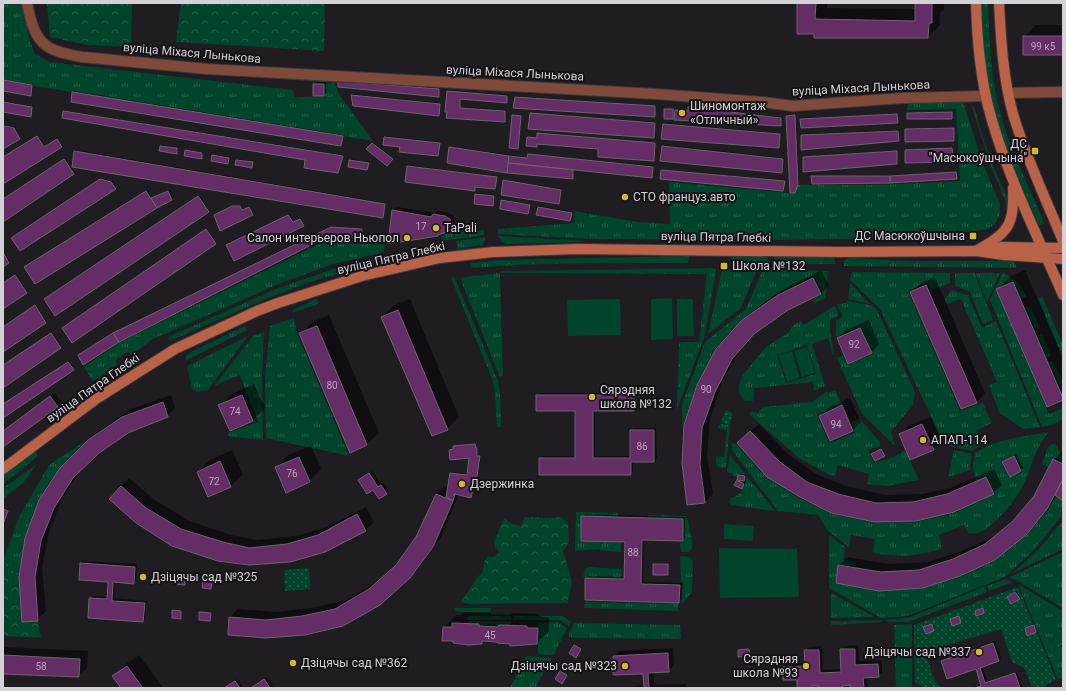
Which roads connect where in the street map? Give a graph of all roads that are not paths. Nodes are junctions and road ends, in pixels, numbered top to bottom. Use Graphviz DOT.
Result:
graph roads {
  1 [pos="27,3"];
  2 [pos="976,3"];
  3 [pos="999,3"];
  4 [pos="1063,92"];
  5 [pos="1008,93"];
  6 [pos="986,96"];
  7 [pos="1013,182"];
  8 [pos="1063,241"];
  9 [pos="1063,248"];
  10 [pos="978,251"];
  11 [pos="1044,253"];
  12 [pos="1063,259"];
  13 [pos="1063,295"];
  14 [pos="3,470"];
  1 -- 6 [label="street, вуліца Міхася Лынькова"];
  2 -- 6 [label="main road"];
  3 -- 5 [label="main road"];
  4 -- 5 [label="street"];
  5 -- 8 [label="main road"];
  6 -- 7 [label="main road"];
  7 -- 10 [label="main road"];
  7 -- 11 [label="main road"];
  9 -- 11 [label="main road, вуліца Пятра Глебкі"];
  10 -- 11 [label="main road, вуліца Пятра Глебкі"];
  10 -- 14 [label="main road, вуліца Пятра Глебкі"];
  11 -- 12 [label="main road, вуліца Пятра Глебкі"];
  11 -- 13 [label="main road"];
}
